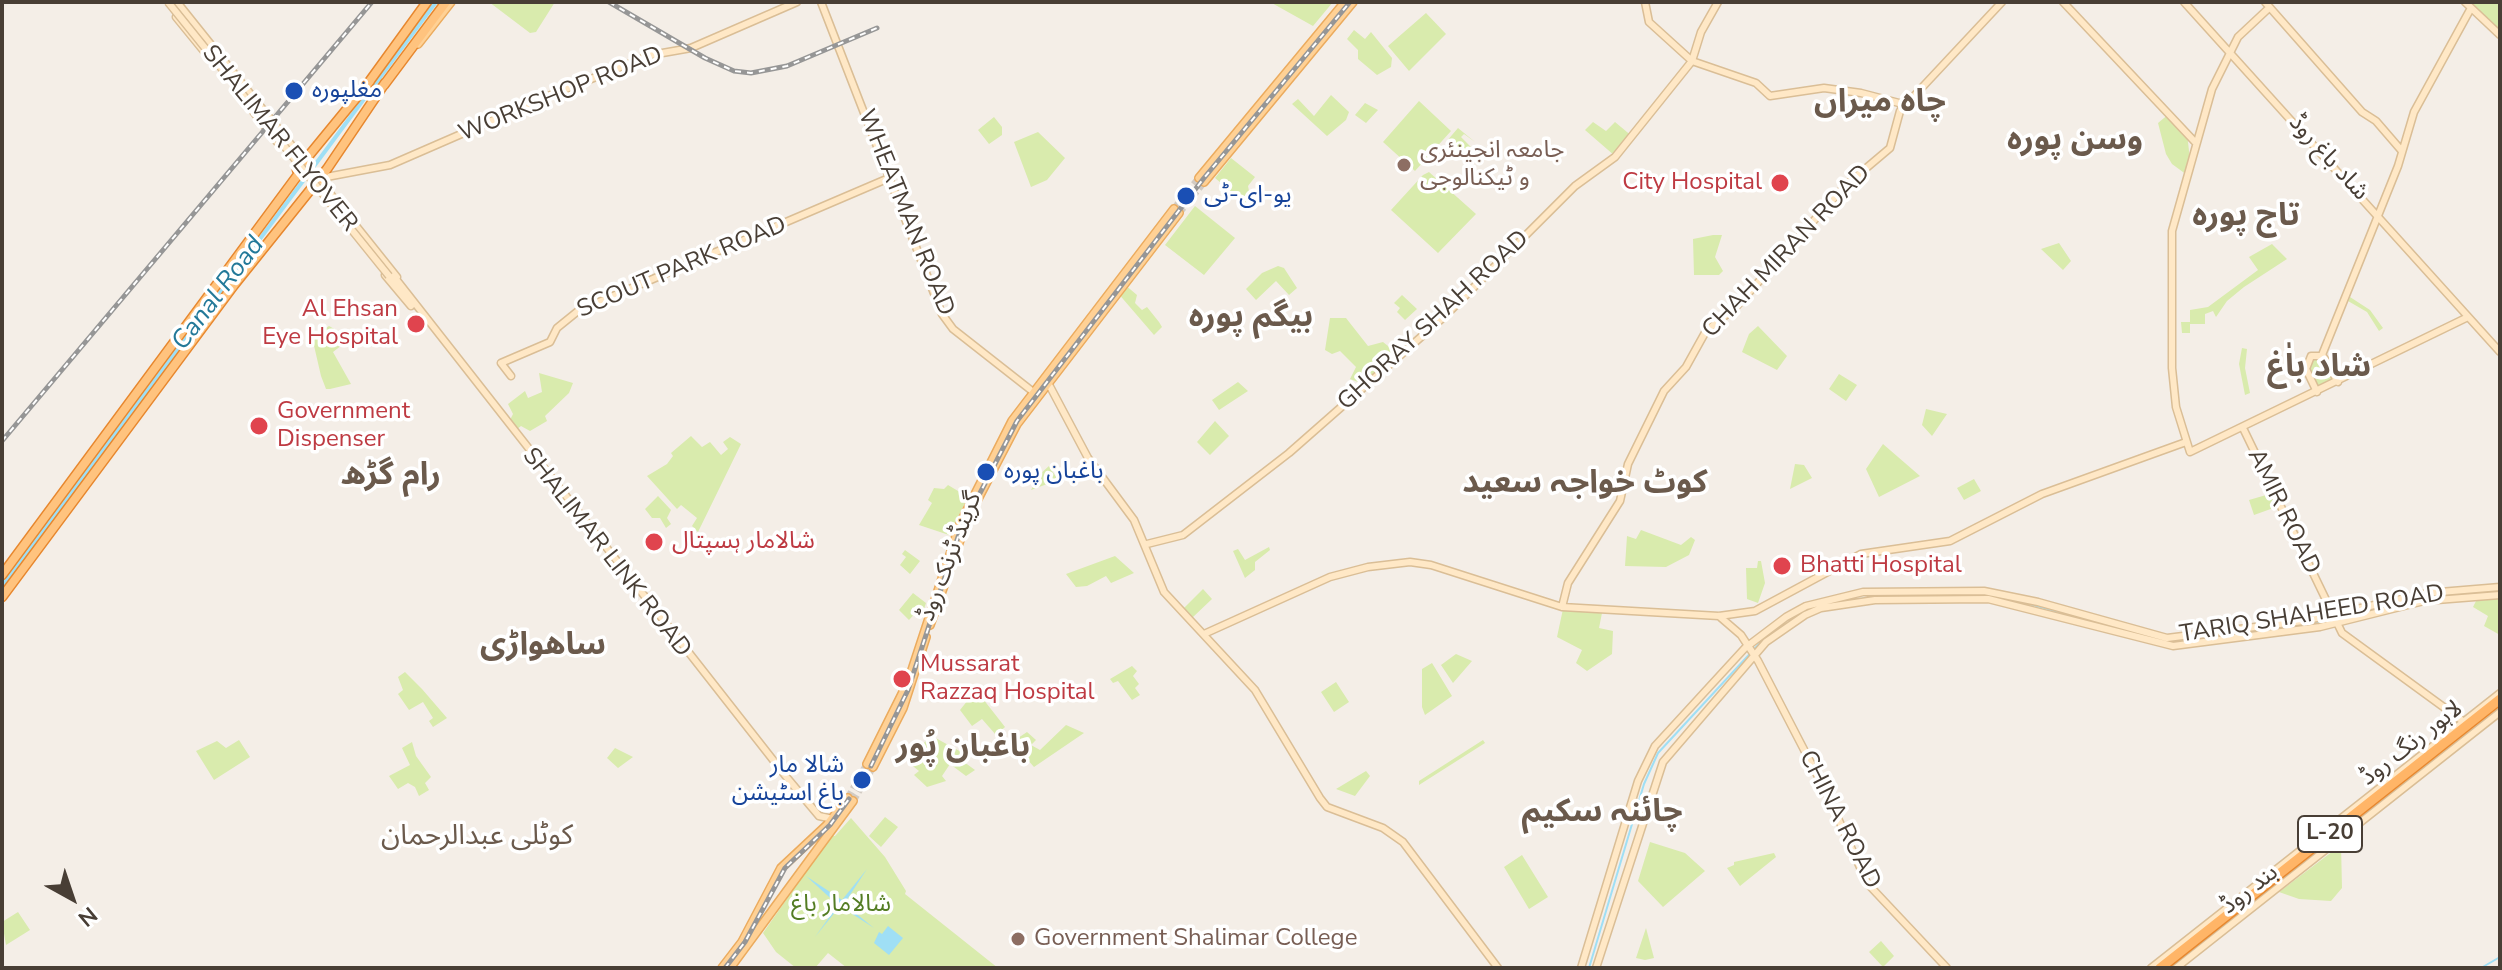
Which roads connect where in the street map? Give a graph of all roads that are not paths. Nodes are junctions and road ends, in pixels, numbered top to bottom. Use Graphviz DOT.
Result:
graph roads {
  1 [pos="171,2"];
  2 [pos="425,2"];
  3 [pos="449,2"];
  4 [pos="797,2"];
  5 [pos="821,2"];
  6 [pos="1345,2"];
  7 [pos="1353,2"];
  8 [pos="1645,2"];
  9 [pos="1718,2"];
  10 [pos="2002,2"];
  11 [pos="2063,2"];
  12 [pos="2184,2"];
  13 [pos="2267,5"];
  14 [pos="2468,5"];
  15 [pos="2500,35"];
  16 [pos="2230,50"];
  17 [pos="1692,61"];
  18 [pos="1903,108"];
  19 [pos="268,126"];
  20 [pos="2187,133"];
  21 [pos="1235,138"];
  22 [pos="2195,142"];
  23 [pos="2401,150"];
  24 [pos="2192,156"];
  25 [pos="302,162"];
  26 [pos="316,178"];
  27 [pos="889,178"];
  28 [pos="1201,180"];
  29 [pos="1177,211"];
  30 [pos="2377,214"];
  31 [pos="412,305"];
  32 [pos="2468,317"];
  33 [pos="2500,352"];
  34 [pos="2322,355"];
  35 [pos="511,376"];
  36 [pos="1046,379"];
  37 [pos="2338,382"];
  38 [pos="1032,391"];
  39 [pos="2317,392"];
  40 [pos="2243,428"];
  41 [pos="2186,442"];
  42 [pos="1147,544"];
  43 [pos="2,575"];
  44 [pos="2500,587"];
  45 [pos="2475,593"];
  46 [pos="2500,595"];
  47 [pos="2,597"];
  48 [pos="1562,607"];
  49 [pos="1719,616"];
  50 [pos="2334,619"];
  51 [pos="1204,634"];
  52 [pos="1752,652"];
  53 [pos="2500,693"];
  54 [pos="2500,702"];
  55 [pos="2500,712"];
  56 [pos="2464,722"];
  57 [pos="879,750"];
  58 [pos="872,762"];
  59 [pos="779,770"];
  60 [pos="833,819"];
  61 [pos="820,831"];
  62 [pos="774,878"];
  63 [pos="790,884"];
  64 [pos="767,891"];
  65 [pos="778,899"];
  66 [pos="1594,950"];
  67 [pos="722,968"];
  68 [pos="730,968"];
  69 [pos="1498,968"];
  70 [pos="1581,968"];
  71 [pos="1596,968"];
  72 [pos="1947,968"];
  73 [pos="2151,968"];
  74 [pos="2160,968"];
  75 [pos="2167,968"];
  76 [pos="2176,968"];
  1 -- 19 [label="main road"];
  1 -- 19 [label="main road"];
  1 -- 31 [label="main road, SHALIMAR FLYOVER, bridge"];
  2 -- 25 [label="highway"];
  3 -- 26 [label="highway"];
  4 -- 26 [label="main road, WORKSHOP ROAD"];
  5 -- 27 [label="main road, WHEATMAN ROAD"];
  6 -- 21 [label="main road"];
  7 -- 21 [label="main road"];
  8 -- 17 [label="main road"];
  9 -- 17 [label="main road, GHORAY SHAH ROAD"];
  10 -- 18 [label="main road"];
  11 -- 20 [label="main road"];
  12 -- 16 [label="main road, شاد باغ روڈ"];
  13 -- 16 [label="main road"];
  13 -- 23 [label="main road"];
  14 -- 15 [label="main road"];
  14 -- 23 [label="main road"];
  16 -- 22 [label="main road"];
  16 -- 30 [label="main road, شاد باغ روڈ"];
  17 -- 18 [label="main road"];
  17 -- 42 [label="main road, GHORAY SHAH ROAD"];
  18 -- 48 [label="main road, CHAH MIRAN ROAD"];
  19 -- 25 [label="main road"];
  20 -- 22 [label="main road"];
  20 -- 24 [label="main road"];
  21 -- 28 [label="main road"];
  22 -- 24 [label="main road"];
  23 -- 30 [label="main road"];
  24 -- 41 [label="main road"];
  25 -- 26 [label="main road"];
  25 -- 43 [label="highway"];
  26 -- 31 [label="main road"];
  26 -- 47 [label="highway"];
  27 -- 35 [label="main road, SCOUT PARK ROAD"];
  27 -- 38 [label="main road, WHEATMAN ROAD"];
  29 -- 36 [label="main road, گرینڈ ٹرنک روڈ"];
  30 -- 32 [label="main road, شاد باغ روڈ"];
  30 -- 34 [label="main road"];
  31 -- 59 [label="main road, SHALIMAR LINK ROAD"];
  32 -- 33 [label="main road, شاد باغ روڈ"];
  32 -- 37 [label="main road"];
  34 -- 37 [label="main road"];
  34 -- 39 [label="main road"];
  36 -- 38 [label="main road, گرینڈ ٹرنک روڈ"];
  36 -- 42 [label="main road"];
  36 -- 57 [label="main road, گرینڈ ٹرنک روڈ"];
  37 -- 39 [label="main road"];
  38 -- 57 [label="main road, گرینڈ ٹرنک روڈ"];
  39 -- 40 [label="main road"];
  40 -- 41 [label="main road"];
  40 -- 50 [label="main road, AMIR ROAD"];
  41 -- 49 [label="main road"];
  42 -- 51 [label="main road"];
  44 -- 45 [label="main road, TARIQ SHAHEED ROAD"];
  45 -- 46 [label="main road, TARIQ SHAHEED ROAD"];
  45 -- 50 [label="main road, TARIQ SHAHEED ROAD"];
  48 -- 49 [label="main road"];
  48 -- 51 [label="main road"];
  49 -- 52 [label="main road, CHINA ROAD"];
  50 -- 52 [label="main road, TARIQ SHAHEED ROAD"];
  50 -- 56 [label="main road, AMIR ROAD"];
  51 -- 69 [label="main road"];
  52 -- 66 [label="main road, TARIQ SHAHEED ROAD"];
  52 -- 66 [label="main road, TARIQ SHAHEED ROAD"];
  52 -- 72 [label="main road, CHINA ROAD"];
  53 -- 56 [label="main road, بند روڈ"];
  54 -- 74 [label="highway, لاہور رنگ روڈ / L-20"];
  54 -- 75 [label="highway, لاہور رنگ روڈ / L-20"];
  55 -- 76 [label="main road, بند روڈ"];
  56 -- 73 [label="main road, بند روڈ"];
  57 -- 58 [label="main road, گرینڈ ٹرنک روڈ"];
  59 -- 60 [label="main road, SHALIMAR LINK ROAD"];
  59 -- 61 [label="main road, SHALIMAR LINK ROAD"];
  60 -- 61 [label="main road"];
  60 -- 63 [label="main road"];
  61 -- 62 [label="main road"];
  62 -- 63 [label="main road"];
  62 -- 64 [label="main road"];
  63 -- 65 [label="main road"];
  64 -- 65 [label="main road"];
  64 -- 67 [label="main road"];
  65 -- 68 [label="main road"];
  66 -- 70 [label="main road, TARIQ SHAHEED ROAD"];
  66 -- 71 [label="main road, TARIQ SHAHEED ROAD"];
}
